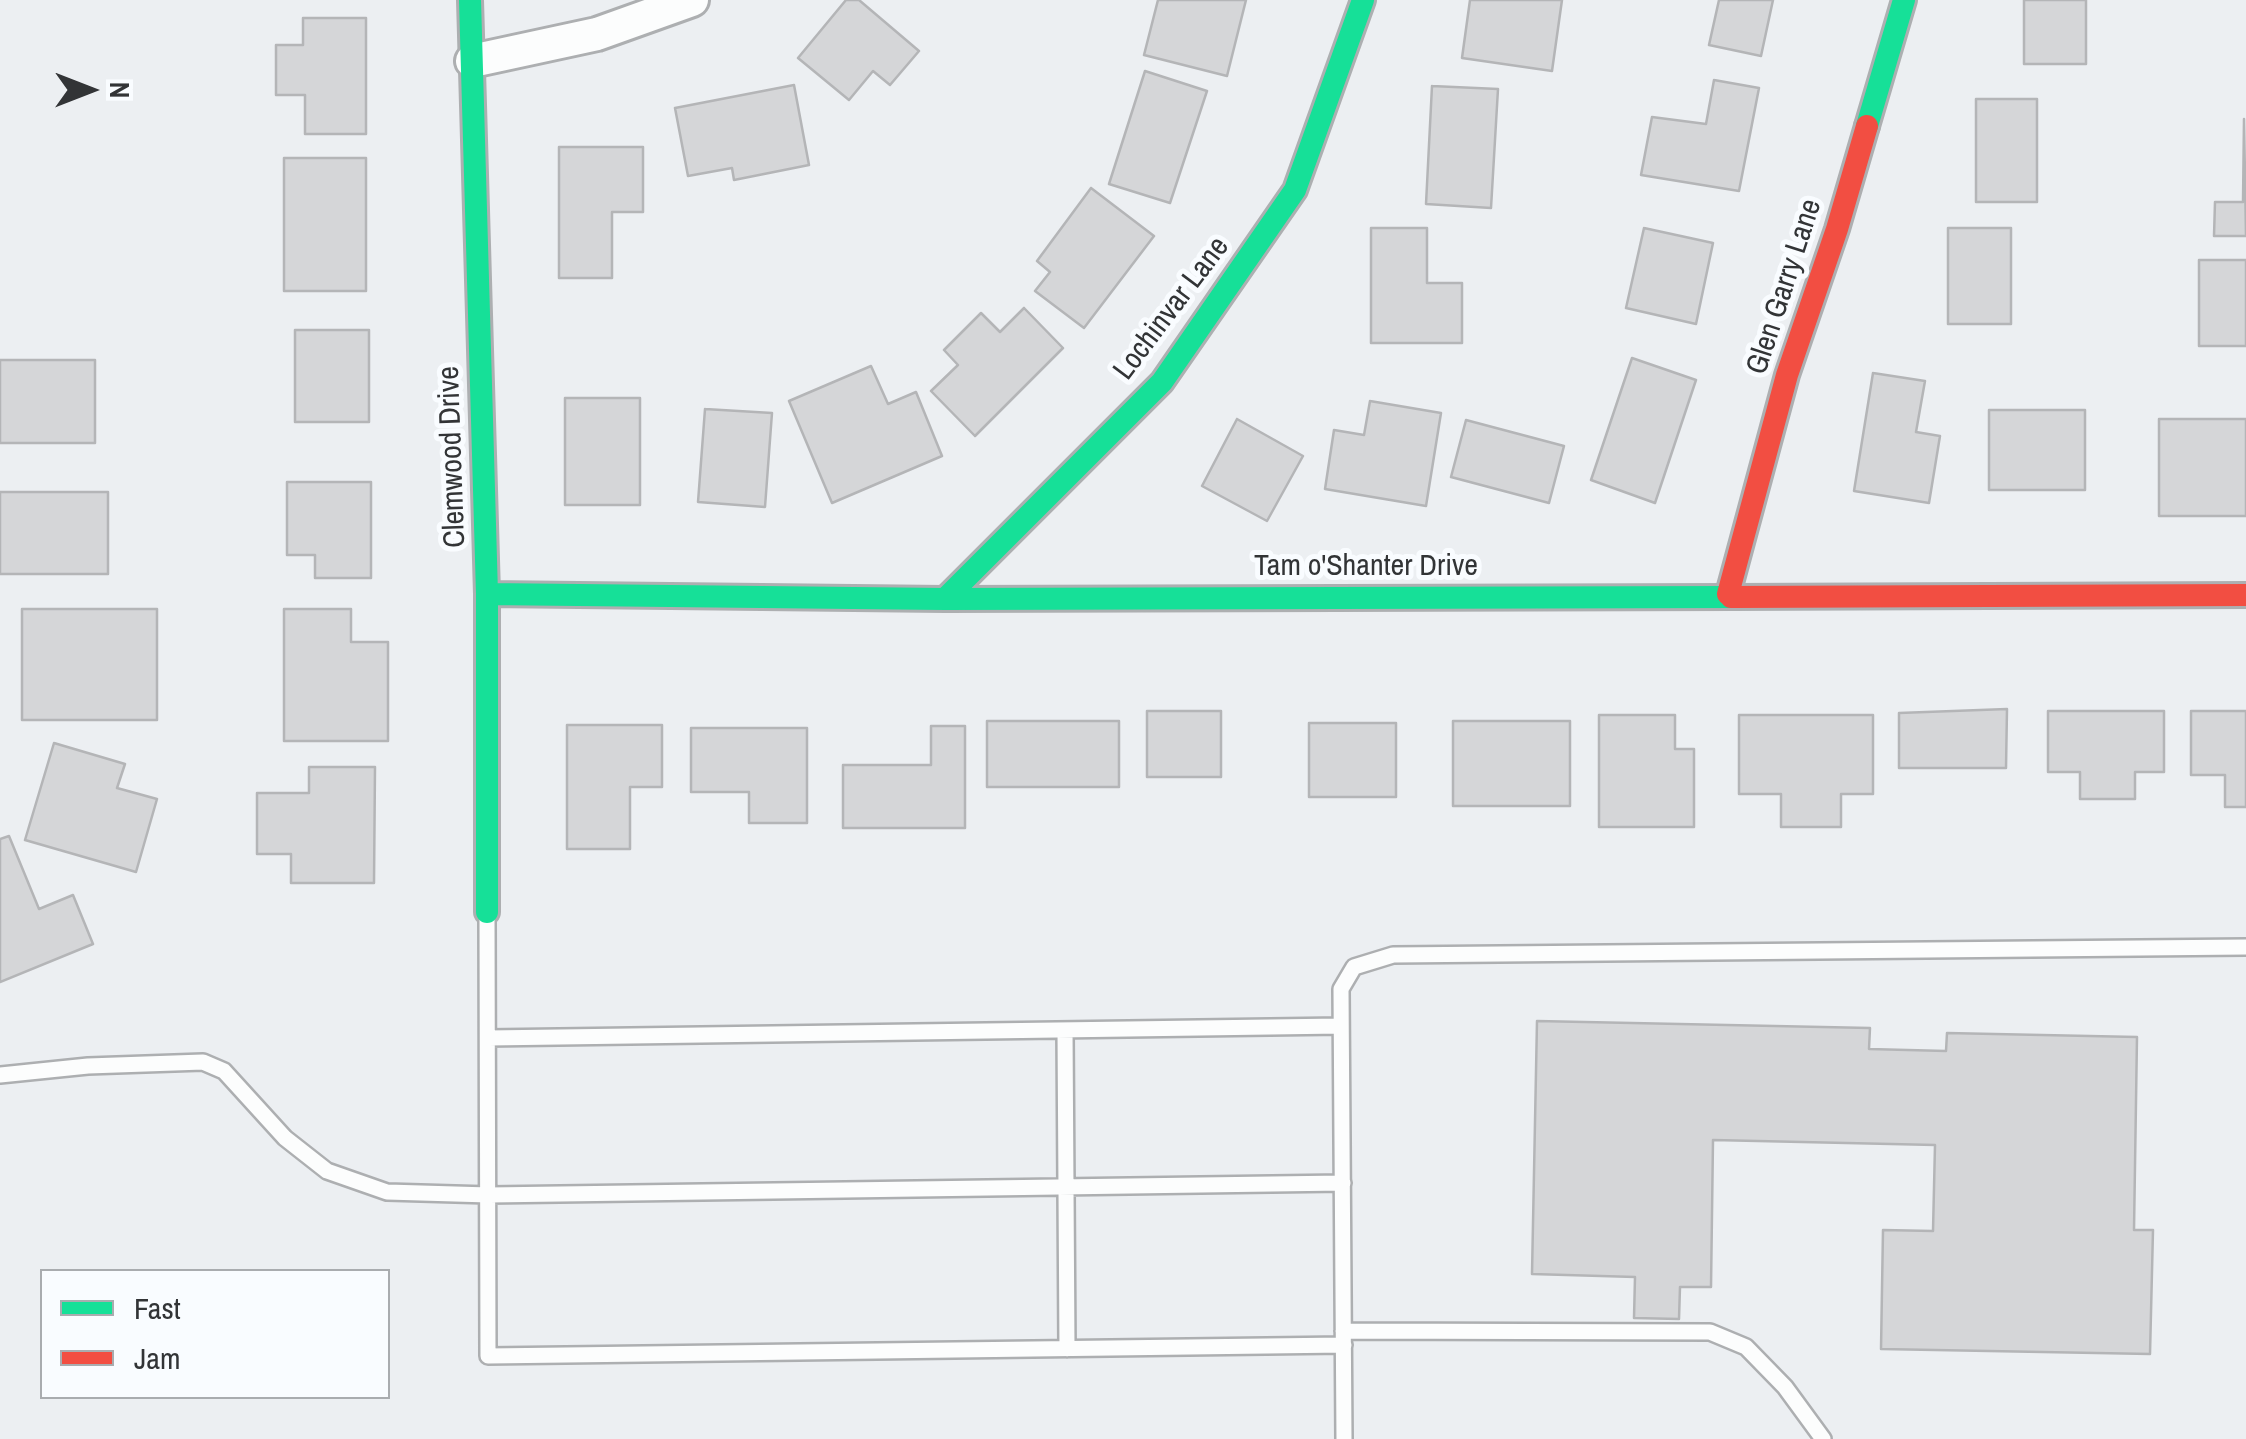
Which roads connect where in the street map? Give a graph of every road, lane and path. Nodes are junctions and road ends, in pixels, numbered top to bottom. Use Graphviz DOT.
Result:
graph roads {
  1 [pos="470,0"];
  2 [pos="692,0"];
  3 [pos="1363,0"];
  4 [pos="1904,0"];
  5 [pos="472,61"];
  6 [pos="487,594"];
  7 [pos="1728,594"];
  8 [pos="2246,595"];
  9 [pos="945,599"];
  10 [pos="488,912"];
  11 [pos="2246,947"];
  12 [pos="1341,1026"];
  13 [pos="1064,1030"];
  14 [pos="488,1038"];
  15 [pos="0,1075"];
  16 [pos="1342,1182"];
  17 [pos="1066,1187"];
  18 [pos="489,1194"];
  19 [pos="1344,1338"];
  20 [pos="1067,1349"];
  21 [pos="1344,1439"];
  22 [pos="1823,1439"];
  1 -- 5 [label="street, Clemwood Drive"];
  2 -- 5 [label="street"];
  3 -- 9 [label="street, Lochinvar Lane"];
  4 -- 7 [label="street, Glen Garry Lane"];
  5 -- 6 [label="street, Clemwood Drive"];
  6 -- 9 [label="street, Tam o'Shanter Drive"];
  6 -- 10 [label="street, Clemwood Drive"];
  7 -- 8 [label="street, Tam o'Shanter Drive"];
  7 -- 9 [label="street, Tam o'Shanter Drive"];
  10 -- 14 [label="lane"];
  11 -- 12 [label="lane"];
  12 -- 13 [label="lane"];
  12 -- 16 [label="lane"];
  13 -- 14 [label="lane"];
  13 -- 17 [label="lane"];
  14 -- 18 [label="lane"];
  15 -- 18 [label="lane"];
  16 -- 17 [label="lane"];
  16 -- 19 [label="lane"];
  17 -- 18 [label="lane"];
  17 -- 20 [label="lane"];
  18 -- 20 [label="lane"];
  19 -- 20 [label="lane"];
  19 -- 21 [label="lane"];
  19 -- 22 [label="lane"];
}
